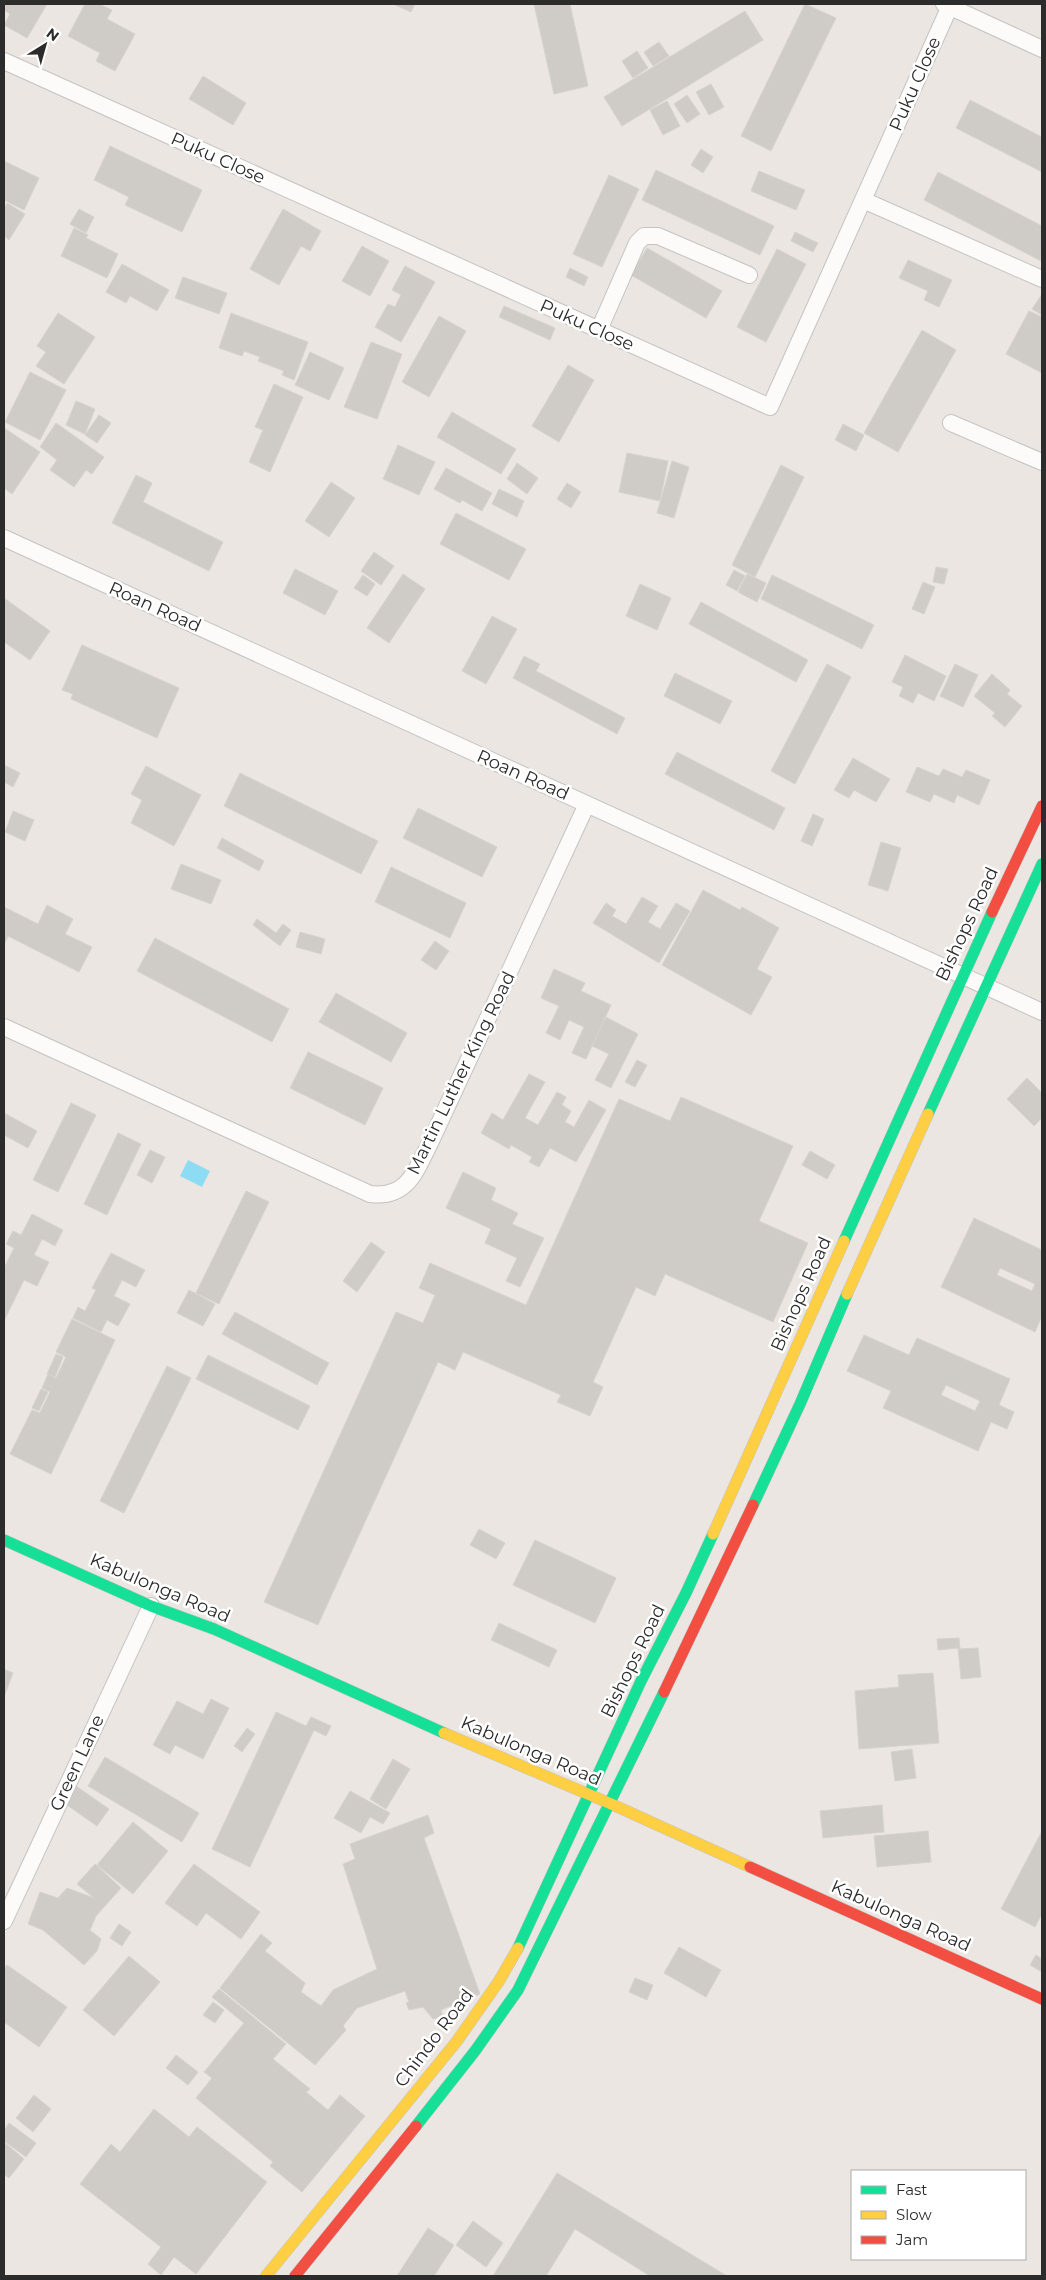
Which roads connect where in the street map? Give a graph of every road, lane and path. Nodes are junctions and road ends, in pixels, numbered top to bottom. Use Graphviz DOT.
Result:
graph roads {
  1 [pos="947,5"];
  2 [pos="1042,49"];
  3 [pos="4,61"];
  4 [pos="863,200"];
  5 [pos="749,275"];
  6 [pos="1042,279"];
  7 [pos="599,330"];
  8 [pos="951,423"];
  9 [pos="1042,462"];
  10 [pos="4,538"];
  11 [pos="587,804"];
  12 [pos="1042,806"];
  13 [pos="1042,864"];
  14 [pos="962,975"];
  15 [pos="986,986"];
  16 [pos="1042,1012"];
  17 [pos="4,1027"];
  18 [pos="4,1540"];
  19 [pos="151,1606"];
  20 [pos="589,1795"];
  21 [pos="609,1803"];
  22 [pos="4,1921"];
  23 [pos="1042,1999"];
  24 [pos="266,2276"];
  25 [pos="295,2276"];
  1 -- 2 [label="street"];
  1 -- 4 [label="street, Puku Close"];
  3 -- 7 [label="street, Puku Close"];
  4 -- 6 [label="street"];
  4 -- 7 [label="street, Puku Close"];
  5 -- 7 [label="street"];
  8 -- 9 [label="street"];
  10 -- 11 [label="street, Roan Road"];
  11 -- 14 [label="street, Roan Road"];
  11 -- 17 [label="street, Martin Luther King Road"];
  12 -- 14 [label="main road, Bishops Road"];
  13 -- 15 [label="main road"];
  14 -- 15 [label="street, Roan Road"];
  14 -- 20 [label="main road, Bishops Road"];
  15 -- 16 [label="street, Roan Road"];
  15 -- 21 [label="main road"];
  18 -- 19 [label="main road, Kabulonga Road"];
  19 -- 20 [label="main road, Kabulonga Road"];
  19 -- 22 [label="street, Green Lane"];
  20 -- 21 [label="main road, Kabulonga Road"];
  20 -- 24 [label="main road, Chindo Road"];
  21 -- 23 [label="main road, Kabulonga Road"];
  21 -- 25 [label="main road"];
}
